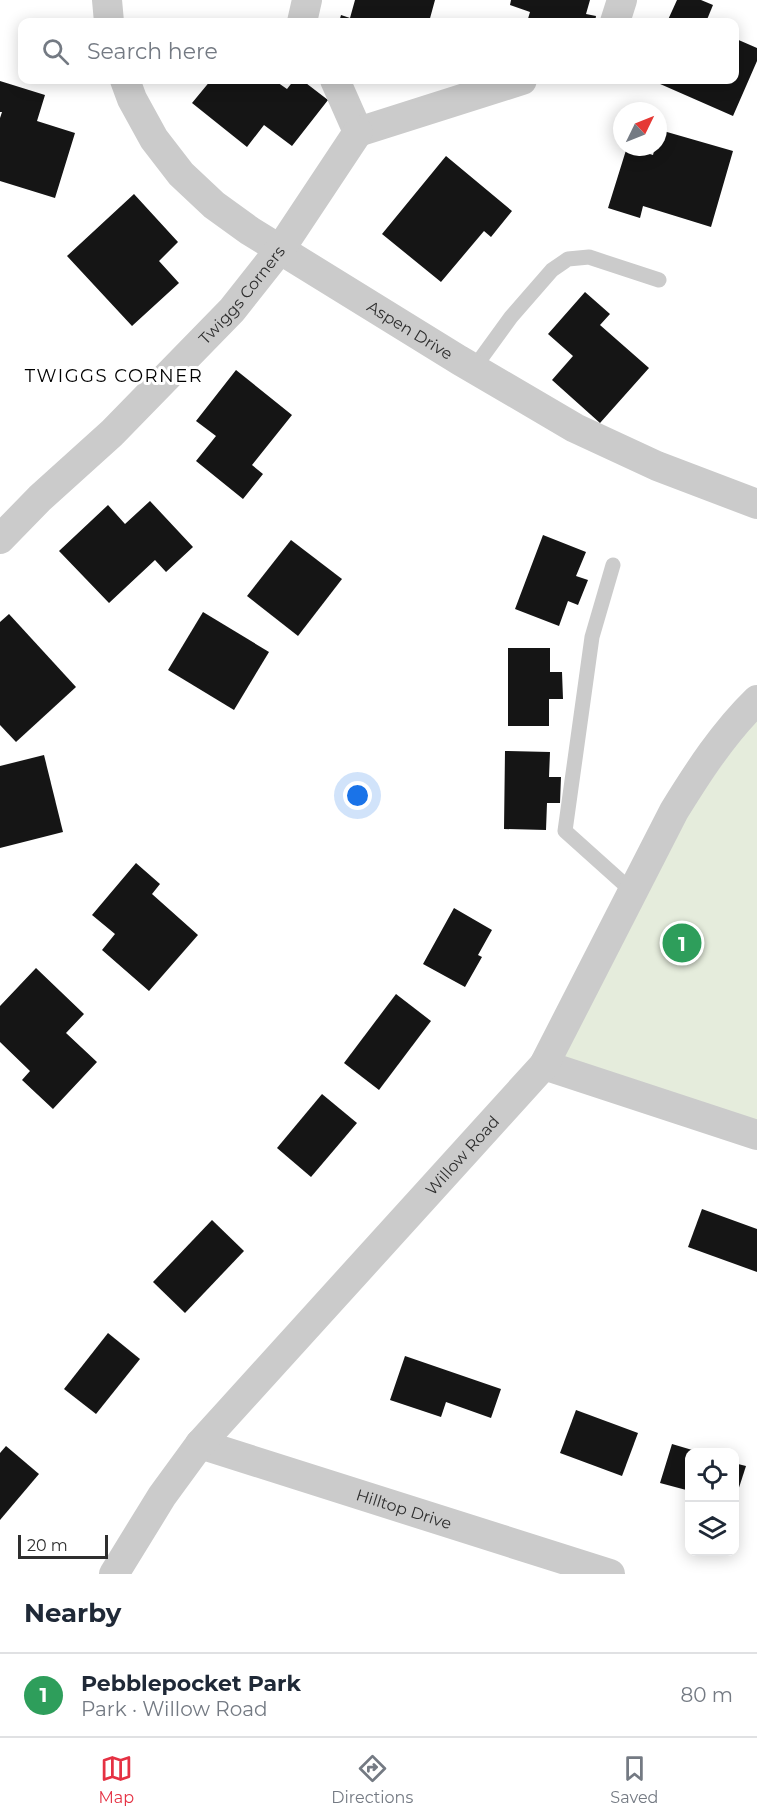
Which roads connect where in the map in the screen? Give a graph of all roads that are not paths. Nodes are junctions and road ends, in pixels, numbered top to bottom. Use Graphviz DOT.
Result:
graph roads {
  1 [pos="106,0"];
  2 [pos="307,0"];
  3 [pos="622,0"];
  4 [pos="108,18"];
  5 [pos="303,18"];
  6 [pos="616,18"];
  7 [pos="126,84"];
  8 [pos="337,84"];
  9 [pos="509,84"];
  10 [pos="358,132"];
  11 [pos="281,248"];
  12 [pos="659,280"];
  13 [pos="474,368"];
  14 [pos="757,504"];
  15 [pos="0,539"];
  16 [pos="613,565"];
  17 [pos="757,700"];
  18 [pos="633,892"];
  19 [pos="544,1065"];
  20 [pos="757,1135"];
  21 [pos="200,1444"];
  22 [pos="114,1574"];
  23 [pos="610,1574"];
  1 -- 4 [label="street"];
  2 -- 5 [label="street"];
  3 -- 6 [label="street"];
  7 -- 11 [label="street, Aspen Drive"];
  8 -- 10 [label="street"];
  9 -- 10 [label="street"];
  10 -- 11 [label="street, Twiggs Corners"];
  11 -- 13 [label="street, Aspen Drive"];
  11 -- 15 [label="street, Twiggs Corners"];
  12 -- 13 [label="lane"];
  13 -- 14 [label="street, Aspen Drive"];
  16 -- 18 [label="lane"];
  17 -- 18 [label="street, Willow Road"];
  18 -- 19 [label="street, Willow Road"];
  19 -- 20 [label="street"];
  19 -- 21 [label="street, Willow Road"];
  21 -- 22 [label="street, Willow Road"];
  21 -- 23 [label="street, Hilltop Drive"];
}
